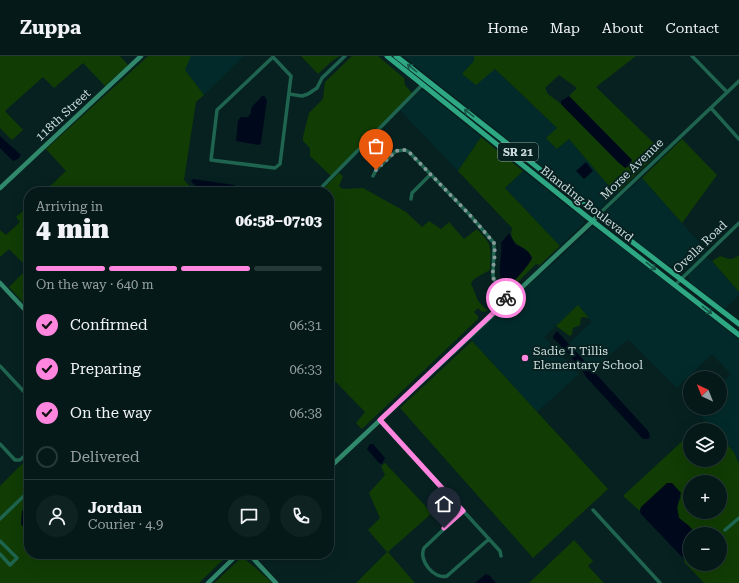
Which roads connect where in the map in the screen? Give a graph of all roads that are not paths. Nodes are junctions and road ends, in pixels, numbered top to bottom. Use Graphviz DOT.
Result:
graph roads {
  1 [pos="141,56"];
  2 [pos="345,56"];
  3 [pos="387,56"];
  4 [pos="396,56"];
  5 [pos="692,56"];
  6 [pos="739,81"];
  7 [pos="425,83"];
  8 [pos="727,92"];
  9 [pos="289,94"];
  10 [pos="711,108"];
  11 [pos="484,125"];
  12 [pos="479,131"];
  13 [pos="739,139"];
  14 [pos="540,170"];
  15 [pos="430,175"];
  16 [pos="373,176"];
  17 [pos="536,176"];
  18 [pos="322,187"];
  19 [pos="0,188"];
  20 [pos="411,199"];
  21 [pos="598,216"];
  22 [pos="592,221"];
  23 [pos="739,223"];
  24 [pos="622,245"];
  25 [pos="639,248"];
  26 [pos="680,279"];
  27 [pos="0,283"];
  28 [pos="675,285"];
  29 [pos="507,300"];
  30 [pos="24,309"];
  31 [pos="739,324"];
  32 [pos="739,335"];
  33 [pos="0,366"];
  34 [pos="24,392"];
  35 [pos="380,420"];
  36 [pos="0,444"];
  37 [pos="24,456"];
  38 [pos="334,463"];
  39 [pos="24,496"];
  40 [pos="593,510"];
  41 [pos="463,511"];
  42 [pos="739,518"];
  43 [pos="0,519"];
  44 [pos="727,528"];
  45 [pos="490,539"];
  46 [pos="0,541"];
  47 [pos="0,554"];
  48 [pos="501,556"];
  49 [pos="233,559"];
  50 [pos="254,559"];
  51 [pos="208,583"];
  52 [pos="276,583"];
  53 [pos="660,583"];
  1 -- 19 [label="street, 118th Street"];
  2 -- 9 [label="street"];
  3 -- 7 [label="main road, Blanding Boulevard / SR 21"];
  7 -- 4 [label="main road, Blanding Boulevard / SR 21, one-way"];
  5 -- 8 [label="street"];
  6 -- 8 [label="street, Morse Avenue"];
  11 -- 7 [label="main road, Blanding Boulevard / SR 21, one-way"];
  7 -- 12 [label="main road, Blanding Boulevard / SR 21"];
  7 -- 18 [label="street"];
  8 -- 10 [label="street, Morse Avenue"];
  9 -- 9 [label="street"];
  10 -- 13 [label="street"];
  10 -- 21 [label="street, Morse Avenue"];
  11 -- 12 [label="main road"];
  11 -- 14 [label="main road, Blanding Boulevard / SR 21"];
  12 -- 17 [label="main road, Blanding Boulevard / SR 21"];
  14 -- 17 [label="main road"];
  14 -- 21 [label="main road, Blanding Boulevard / SR 21"];
  15 -- 16 [label="street"];
  15 -- 20 [label="street"];
  15 -- 29 [label="street"];
  17 -- 22 [label="main road, Blanding Boulevard / SR 21"];
  21 -- 22 [label="street, Morse Avenue"];
  21 -- 25 [label="main road, Blanding Boulevard / SR 21"];
  22 -- 24 [label="main road, Blanding Boulevard / SR 21"];
  22 -- 29 [label="street, Morse Avenue"];
  23 -- 26 [label="street, Ovella Road"];
  24 -- 25 [label="main road"];
  24 -- 28 [label="main road, Blanding Boulevard / SR 21, one-way"];
  25 -- 26 [label="main road, Blanding Boulevard / SR 21"];
  26 -- 28 [label="street, Ovella Road"];
  26 -- 31 [label="main road, Blanding Boulevard / SR 21"];
  27 -- 30 [label="street"];
  28 -- 32 [label="main road, Blanding Boulevard / SR 21, one-way"];
  29 -- 35 [label="street, Morse Avenue"];
  33 -- 34 [label="street"];
  35 -- 38 [label="street, Morse Avenue"];
  35 -- 41 [label="street"];
  36 -- 37 [label="street"];
  39 -- 43 [label="street"];
  40 -- 53 [label="street"];
  41 -- 45 [label="street"];
  41 -- 45 [label="street"];
  42 -- 44 [label="street"];
  45 -- 48 [label="street"];
  46 -- 47 [label="street"];
  49 -- 51 [label="street"];
  50 -- 52 [label="street"];
}
